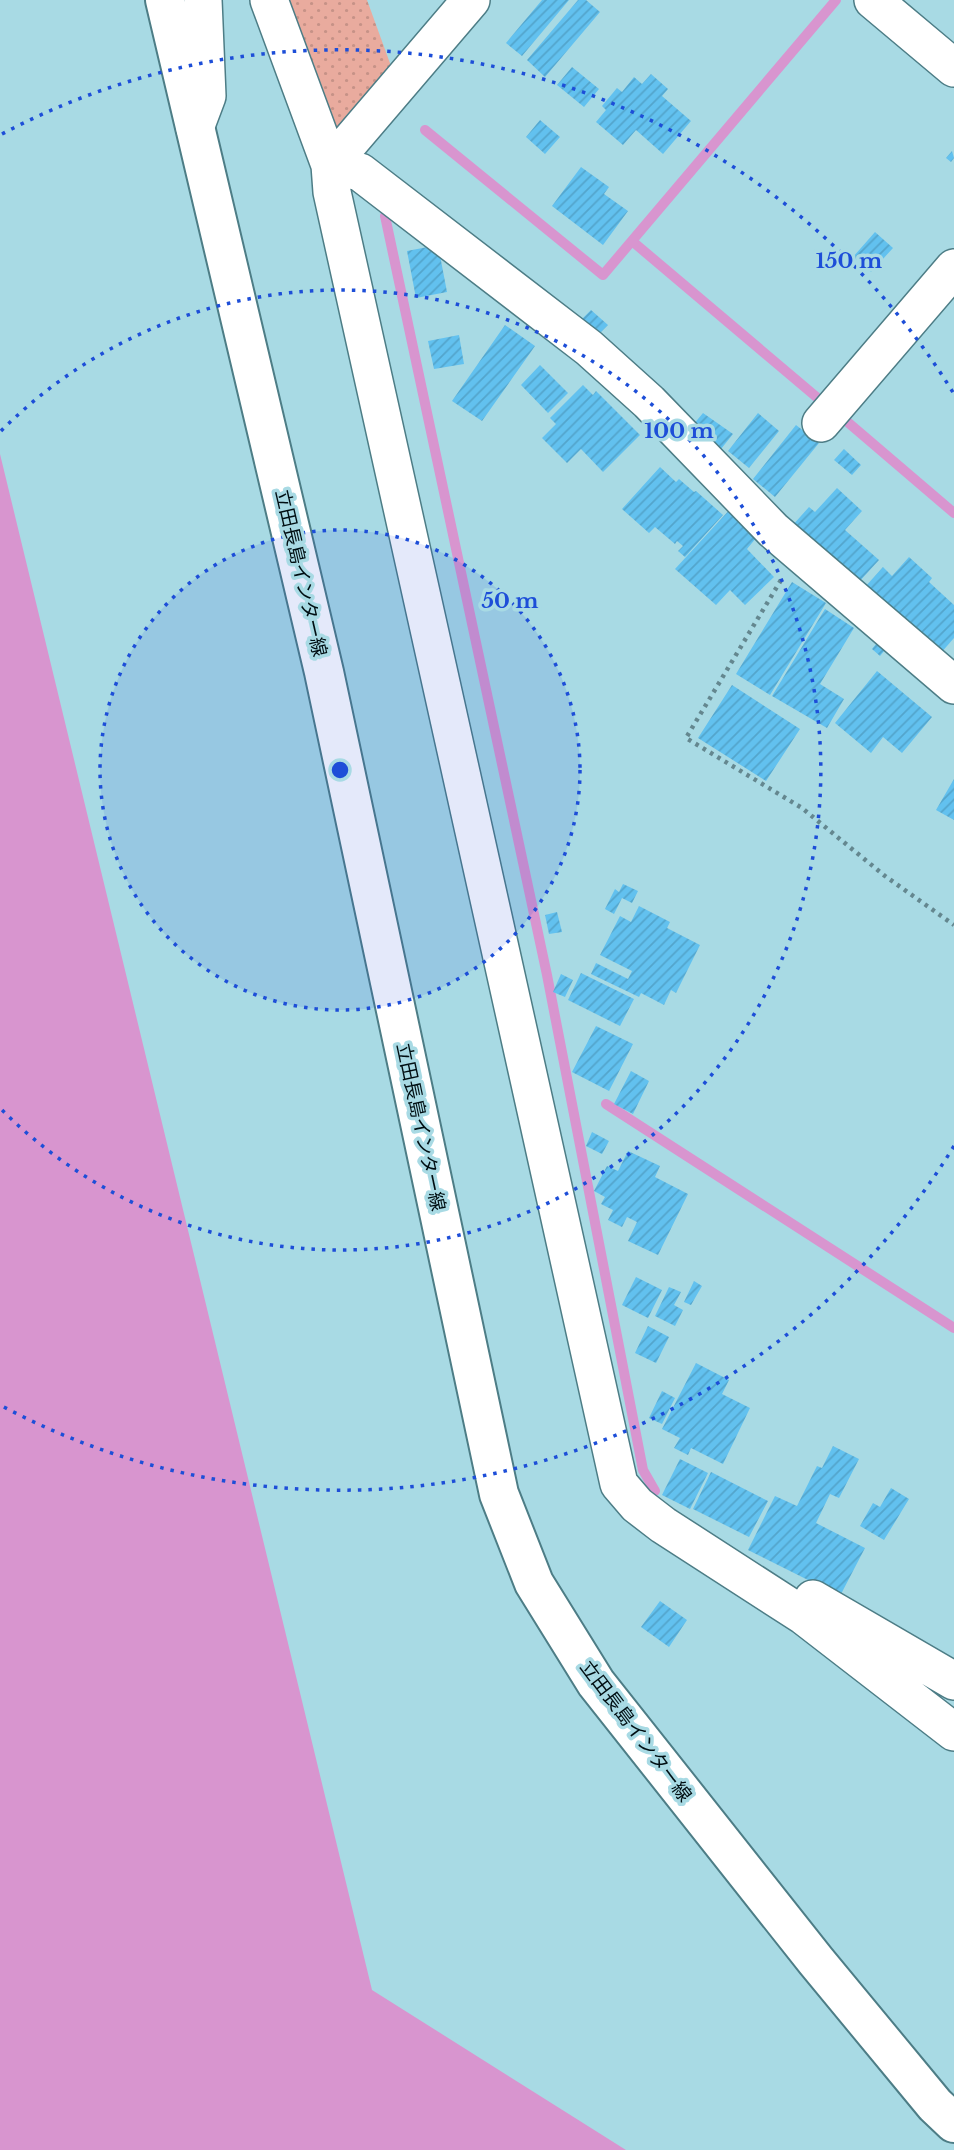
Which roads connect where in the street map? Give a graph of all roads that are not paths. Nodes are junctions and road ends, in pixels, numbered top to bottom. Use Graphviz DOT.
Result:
graph roads {
  1 [pos="165,0"];
  2 [pos="203,0"];
  3 [pos="269,0"];
  4 [pos="471,0"];
  5 [pos="873,0"];
  6 [pos="954,68"];
  7 [pos="195,128"];
  8 [pos="330,165"];
  9 [pos="954,268"];
  10 [pos="821,423"];
  11 [pos="954,685"];
  12 [pos="663,1525"];
  13 [pos="954,1681"];
  14 [pos="954,1732"];
  15 [pos="954,2123"];
  1 -- 7 [label="main road, 立田長島インター線"];
  2 -- 7 [label="street"];
  3 -- 8 [label="street"];
  4 -- 8 [label="street"];
  5 -- 6 [label="street"];
  7 -- 15 [label="main road, 立田長島インター線"];
  8 -- 11 [label="street"];
  8 -- 12 [label="street"];
  9 -- 10 [label="street"];
  12 -- 13 [label="street"];
  12 -- 14 [label="street"];
}
